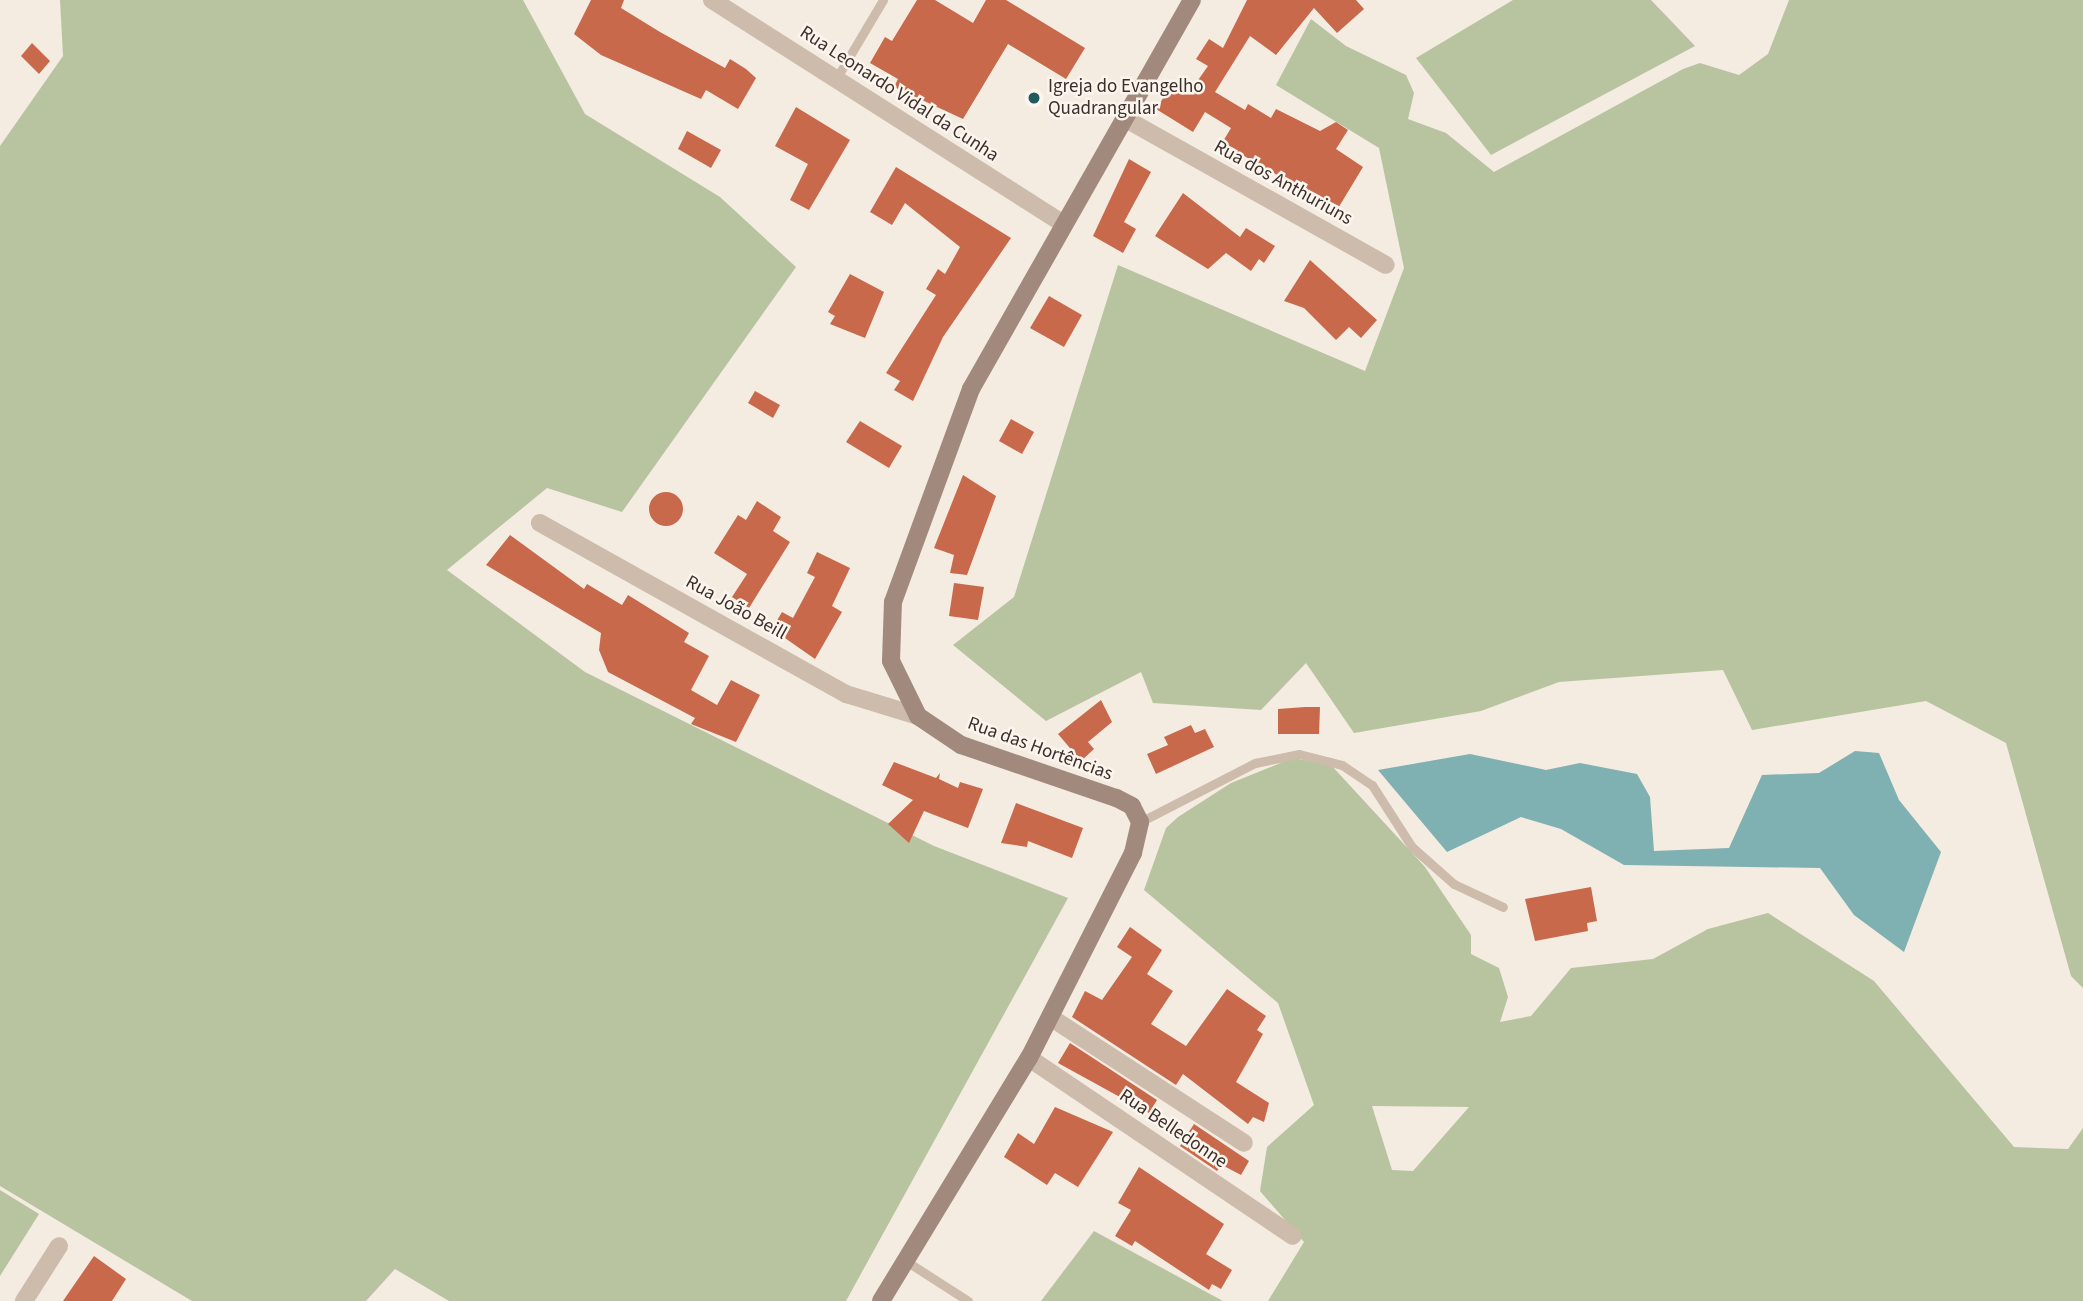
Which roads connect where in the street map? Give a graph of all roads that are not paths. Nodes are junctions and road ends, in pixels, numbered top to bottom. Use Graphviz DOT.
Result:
graph roads {
  1 [pos="712,0"];
  2 [pos="883,0"];
  3 [pos="1192,0"];
  4 [pos="836,79"];
  5 [pos="1124,118"];
  6 [pos="1063,224"];
  7 [pos="1385,265"];
  8 [pos="540,523"];
  9 [pos="918,716"];
  10 [pos="1140,822"];
  11 [pos="1503,907"];
  12 [pos="1050,1017"];
  13 [pos="1029,1058"];
  14 [pos="1244,1143"];
  15 [pos="1293,1237"];
  16 [pos="59,1246"];
  17 [pos="906,1261"];
  18 [pos="24,1301"];
  19 [pos="881,1301"];
  20 [pos="968,1301"];
  1 -- 4 [label="street, Rua Leonardo Vidal da Cunha"];
  2 -- 4 [label="lane"];
  3 -- 5 [label="street, Rua das Hortências"];
  4 -- 6 [label="street, Rua Leonardo Vidal da Cunha"];
  5 -- 6 [label="street, Rua das Hortências"];
  5 -- 7 [label="street, Rua dos Anthuriuns"];
  6 -- 9 [label="street, Rua das Hortências"];
  8 -- 9 [label="street, Rua João Beill"];
  9 -- 10 [label="street, Rua das Hortências"];
  10 -- 11 [label="lane"];
  10 -- 12 [label="street"];
  12 -- 13 [label="street"];
  12 -- 14 [label="street"];
  13 -- 15 [label="street, Rua Belledonne"];
  13 -- 17 [label="street"];
  16 -- 18 [label="street"];
  17 -- 19 [label="street"];
  17 -- 20 [label="lane"];
}
